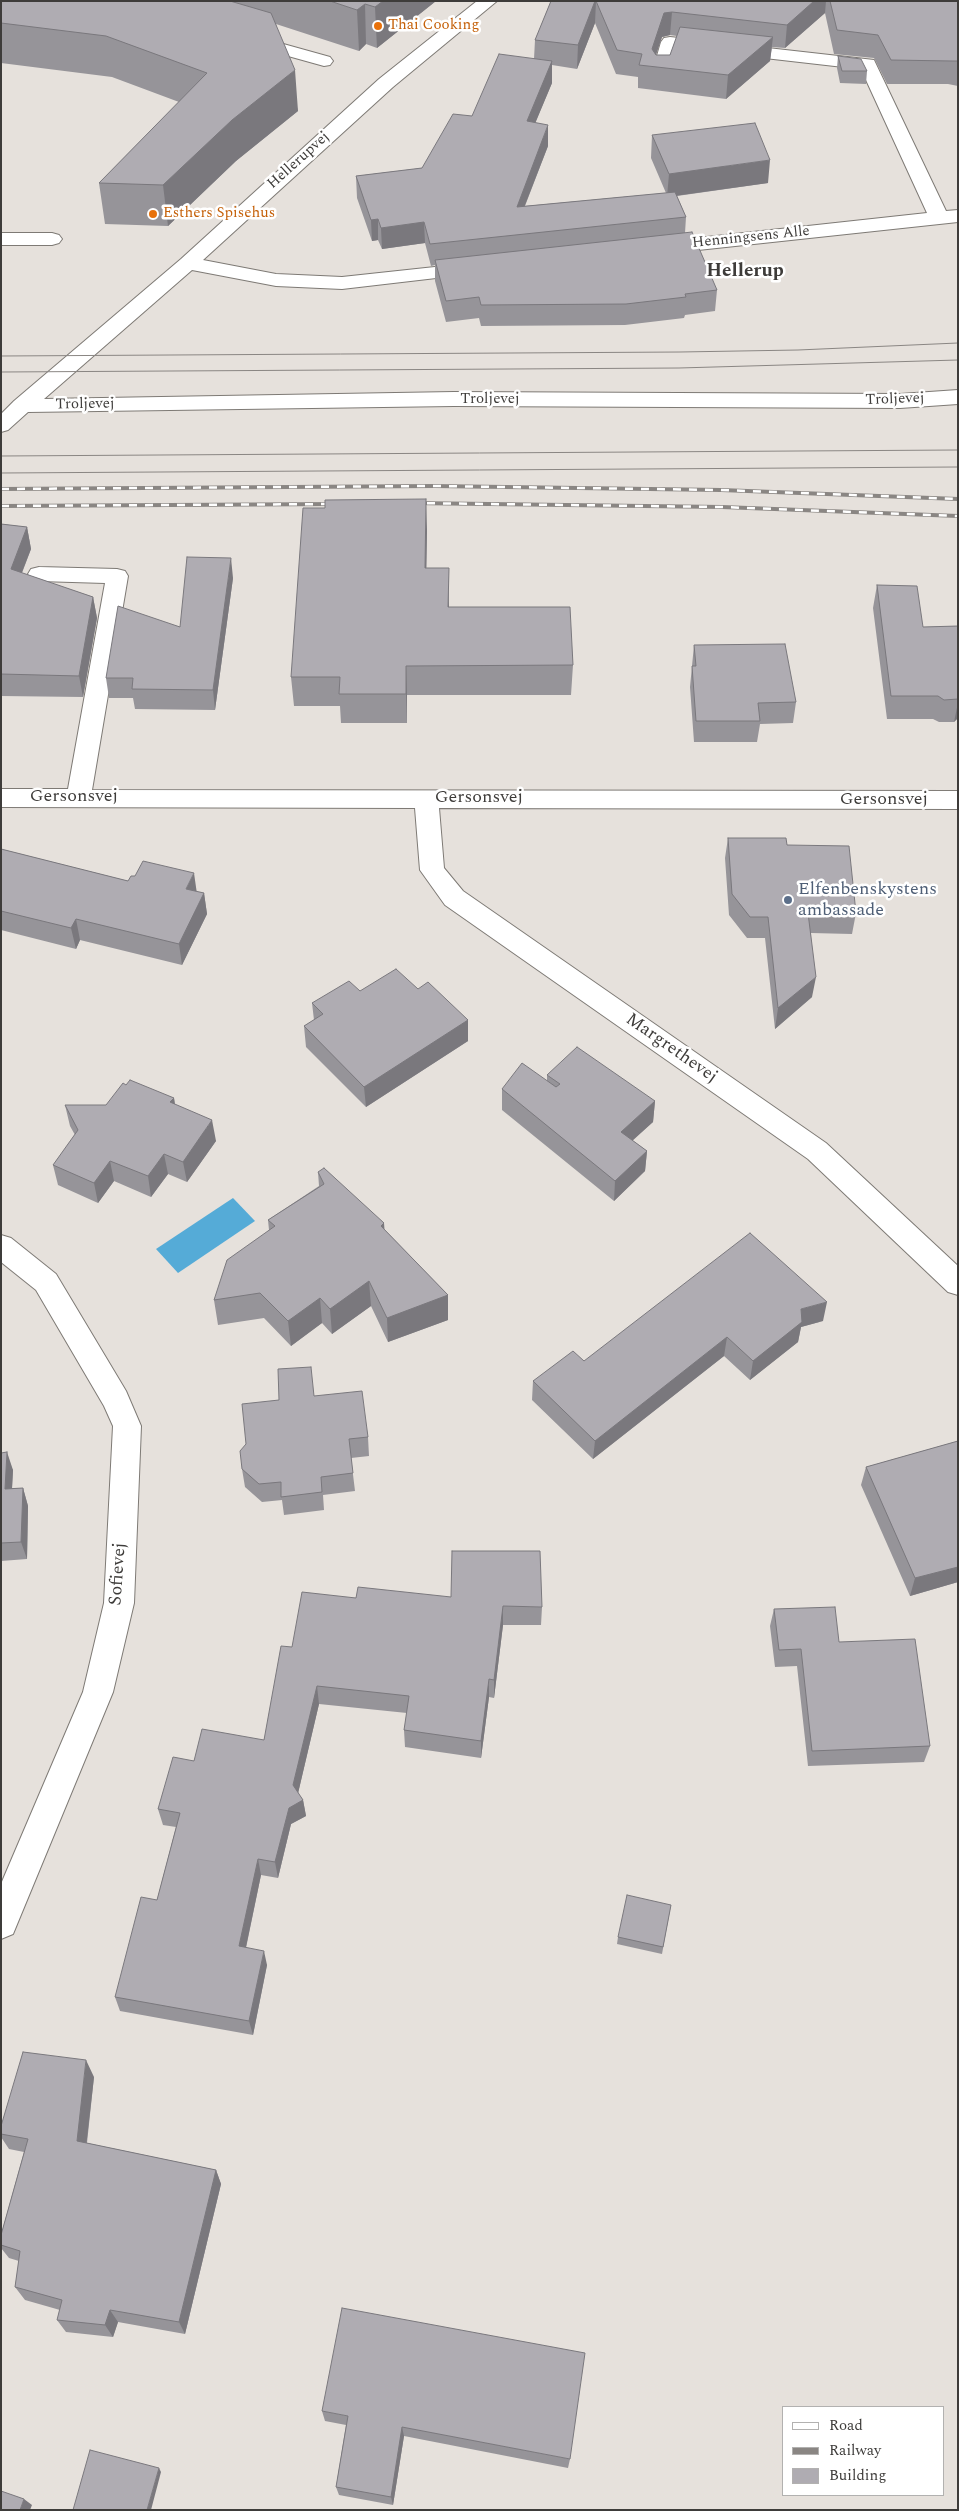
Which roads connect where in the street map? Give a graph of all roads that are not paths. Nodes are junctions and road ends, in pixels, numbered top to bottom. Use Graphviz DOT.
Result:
graph roads {
  1 [pos="488,1"];
  2 [pos="233,34"];
  3 [pos="324,61"];
  4 [pos="661,74"];
  5 [pos="948,217"];
  6 [pos="1,239"];
  7 [pos="52,239"];
  8 [pos="646,250"];
  9 [pos="188,263"];
  10 [pos="489,267"];
  11 [pos="958,397"];
  12 [pos="21,406"];
  13 [pos="1,425"];
  14 [pos="39,574"];
  15 [pos="79,797"];
  16 [pos="1,798"];
  17 [pos="426,798"];
  18 [pos="958,800"];
  19 [pos="1,1246"];
  20 [pos="958,1284"];
  21 [pos="1,1923"];
  1 -- 9 [label="street, Hellerupvej"];
  2 -- 3 [label="street"];
  4 -- 5 [label="street"];
  5 -- 8 [label="street, Henningsens Alle"];
  6 -- 7 [label="street"];
  9 -- 10 [label="street"];
  9 -- 12 [label="street, Hellerupvej"];
  11 -- 12 [label="street, Troljevej"];
  12 -- 13 [label="street, Hellerupvej"];
  14 -- 15 [label="street"];
  15 -- 16 [label="street, Gersonsvej"];
  15 -- 17 [label="street, Gersonsvej"];
  17 -- 18 [label="street, Gersonsvej"];
  17 -- 20 [label="street, Margrethevej"];
  19 -- 21 [label="street, Sofievej"];
}
